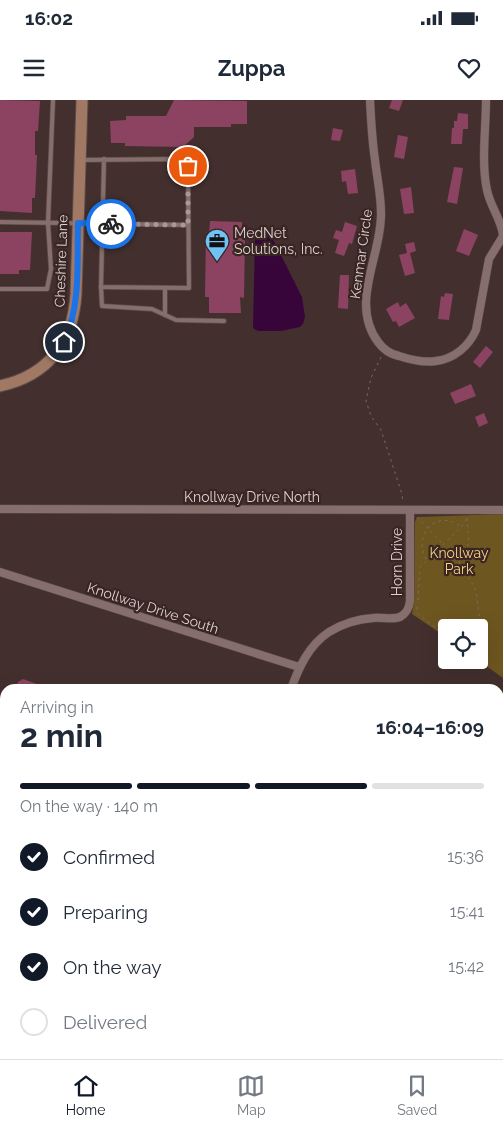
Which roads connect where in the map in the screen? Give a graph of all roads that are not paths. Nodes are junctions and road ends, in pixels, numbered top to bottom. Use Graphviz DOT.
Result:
graph roads {
  1 [pos="53,100"];
  2 [pos="82,100"];
  3 [pos="370,100"];
  4 [pos="486,100"];
  5 [pos="104,159"];
  6 [pos="80,160"];
  7 [pos="0,222"];
  8 [pos="48,223"];
  9 [pos="78,223"];
  10 [pos="102,224"];
  11 [pos="188,225"];
  12 [pos="503,230"];
  13 [pos="503,235"];
  14 [pos="101,287"];
  15 [pos="166,288"];
  16 [pos="0,289"];
  17 [pos="165,315"];
  18 [pos="224,321"];
  19 [pos="0,386"];
  20 [pos="0,509"];
  21 [pos="406,510"];
  22 [pos="503,510"];
  23 [pos="0,572"];
  24 [pos="299,667"];
  25 [pos="293,684"];
  1 -- 8 [label="lane"];
  2 -- 6 [label="street, Cheshire Lane"];
  3 -- 13 [label="street, Kenmar Circle"];
  4 -- 12 [label="street"];
  5 -- 6 [label="lane"];
  5 -- 10 [label="lane"];
  5 -- 11 [label="lane"];
  6 -- 9 [label="street, Cheshire Lane"];
  7 -- 8 [label="lane"];
  8 -- 9 [label="lane"];
  8 -- 16 [label="lane"];
  9 -- 10 [label="lane"];
  9 -- 19 [label="street, Cheshire Lane"];
  10 -- 11 [label="lane"];
  10 -- 14 [label="lane"];
  11 -- 15 [label="lane"];
  12 -- 13 [label="street"];
  14 -- 15 [label="lane"];
  14 -- 17 [label="lane"];
  15 -- 17 [label="lane"];
  17 -- 18 [label="lane"];
  20 -- 21 [label="street, Knollway Drive North"];
  21 -- 22 [label="street, Knollway Drive North"];
  21 -- 24 [label="street, Horn Drive"];
  23 -- 24 [label="street, Knollway Drive South"];
  24 -- 25 [label="street, Horn Drive"];
}
